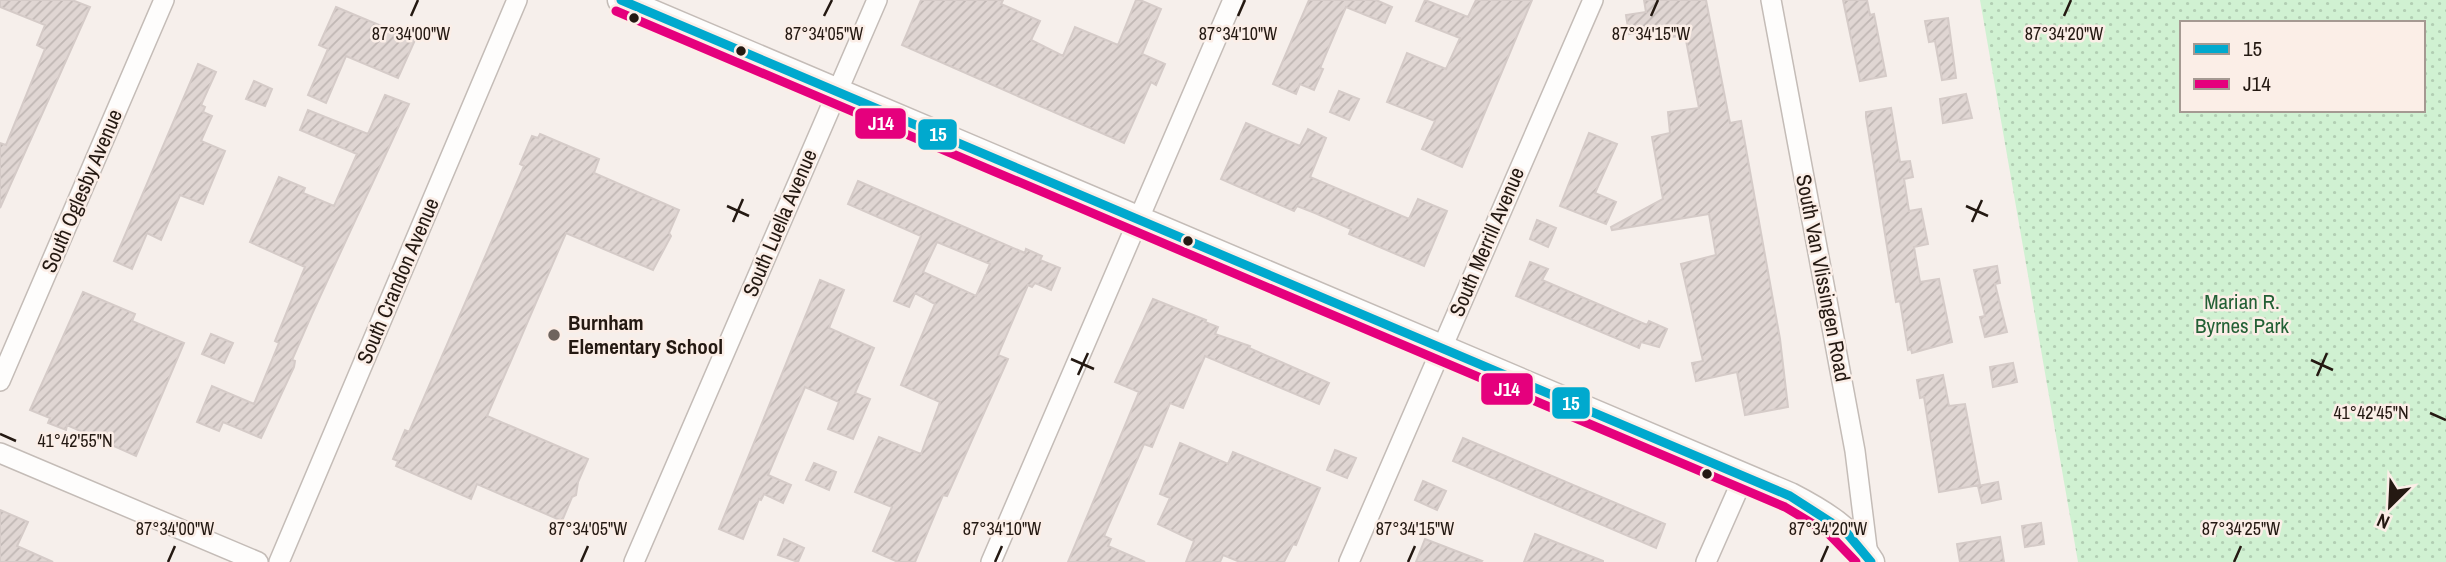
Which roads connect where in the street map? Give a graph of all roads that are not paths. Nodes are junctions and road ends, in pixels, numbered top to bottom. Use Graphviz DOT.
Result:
graph roads {
  1 [pos="164,0"];
  2 [pos="517,0"];
  3 [pos="621,0"];
  4 [pos="877,0"];
  5 [pos="1233,0"];
  6 [pos="1593,0"];
  7 [pos="1771,0"];
  8 [pos="837,91"];
  9 [pos="1139,220"];
  10 [pos="1441,348"];
  11 [pos="0,381"];
  12 [pos="0,453"];
  13 [pos="1744,476"];
  14 [pos="1870,559"];
  15 [pos="258,562"];
  16 [pos="279,562"];
  17 [pos="634,562"];
  18 [pos="991,562"];
  19 [pos="1349,562"];
  20 [pos="1706,562"];
  1 -- 11 [label="street, South Oglesby Avenue"];
  2 -- 16 [label="street, South Crandon Avenue"];
  3 -- 8 [label="main road"];
  4 -- 8 [label="street, South Luella Avenue"];
  5 -- 9 [label="street"];
  6 -- 10 [label="street, South Merrill Avenue"];
  7 -- 14 [label="street, South Van Vlissingen Road"];
  8 -- 9 [label="main road"];
  8 -- 17 [label="street, South Luella Avenue"];
  9 -- 10 [label="main road"];
  9 -- 18 [label="street"];
  10 -- 13 [label="main road"];
  10 -- 19 [label="street, South Merrill Avenue"];
  12 -- 15 [label="street"];
  13 -- 14 [label="main road"];
  13 -- 20 [label="street"];
}
